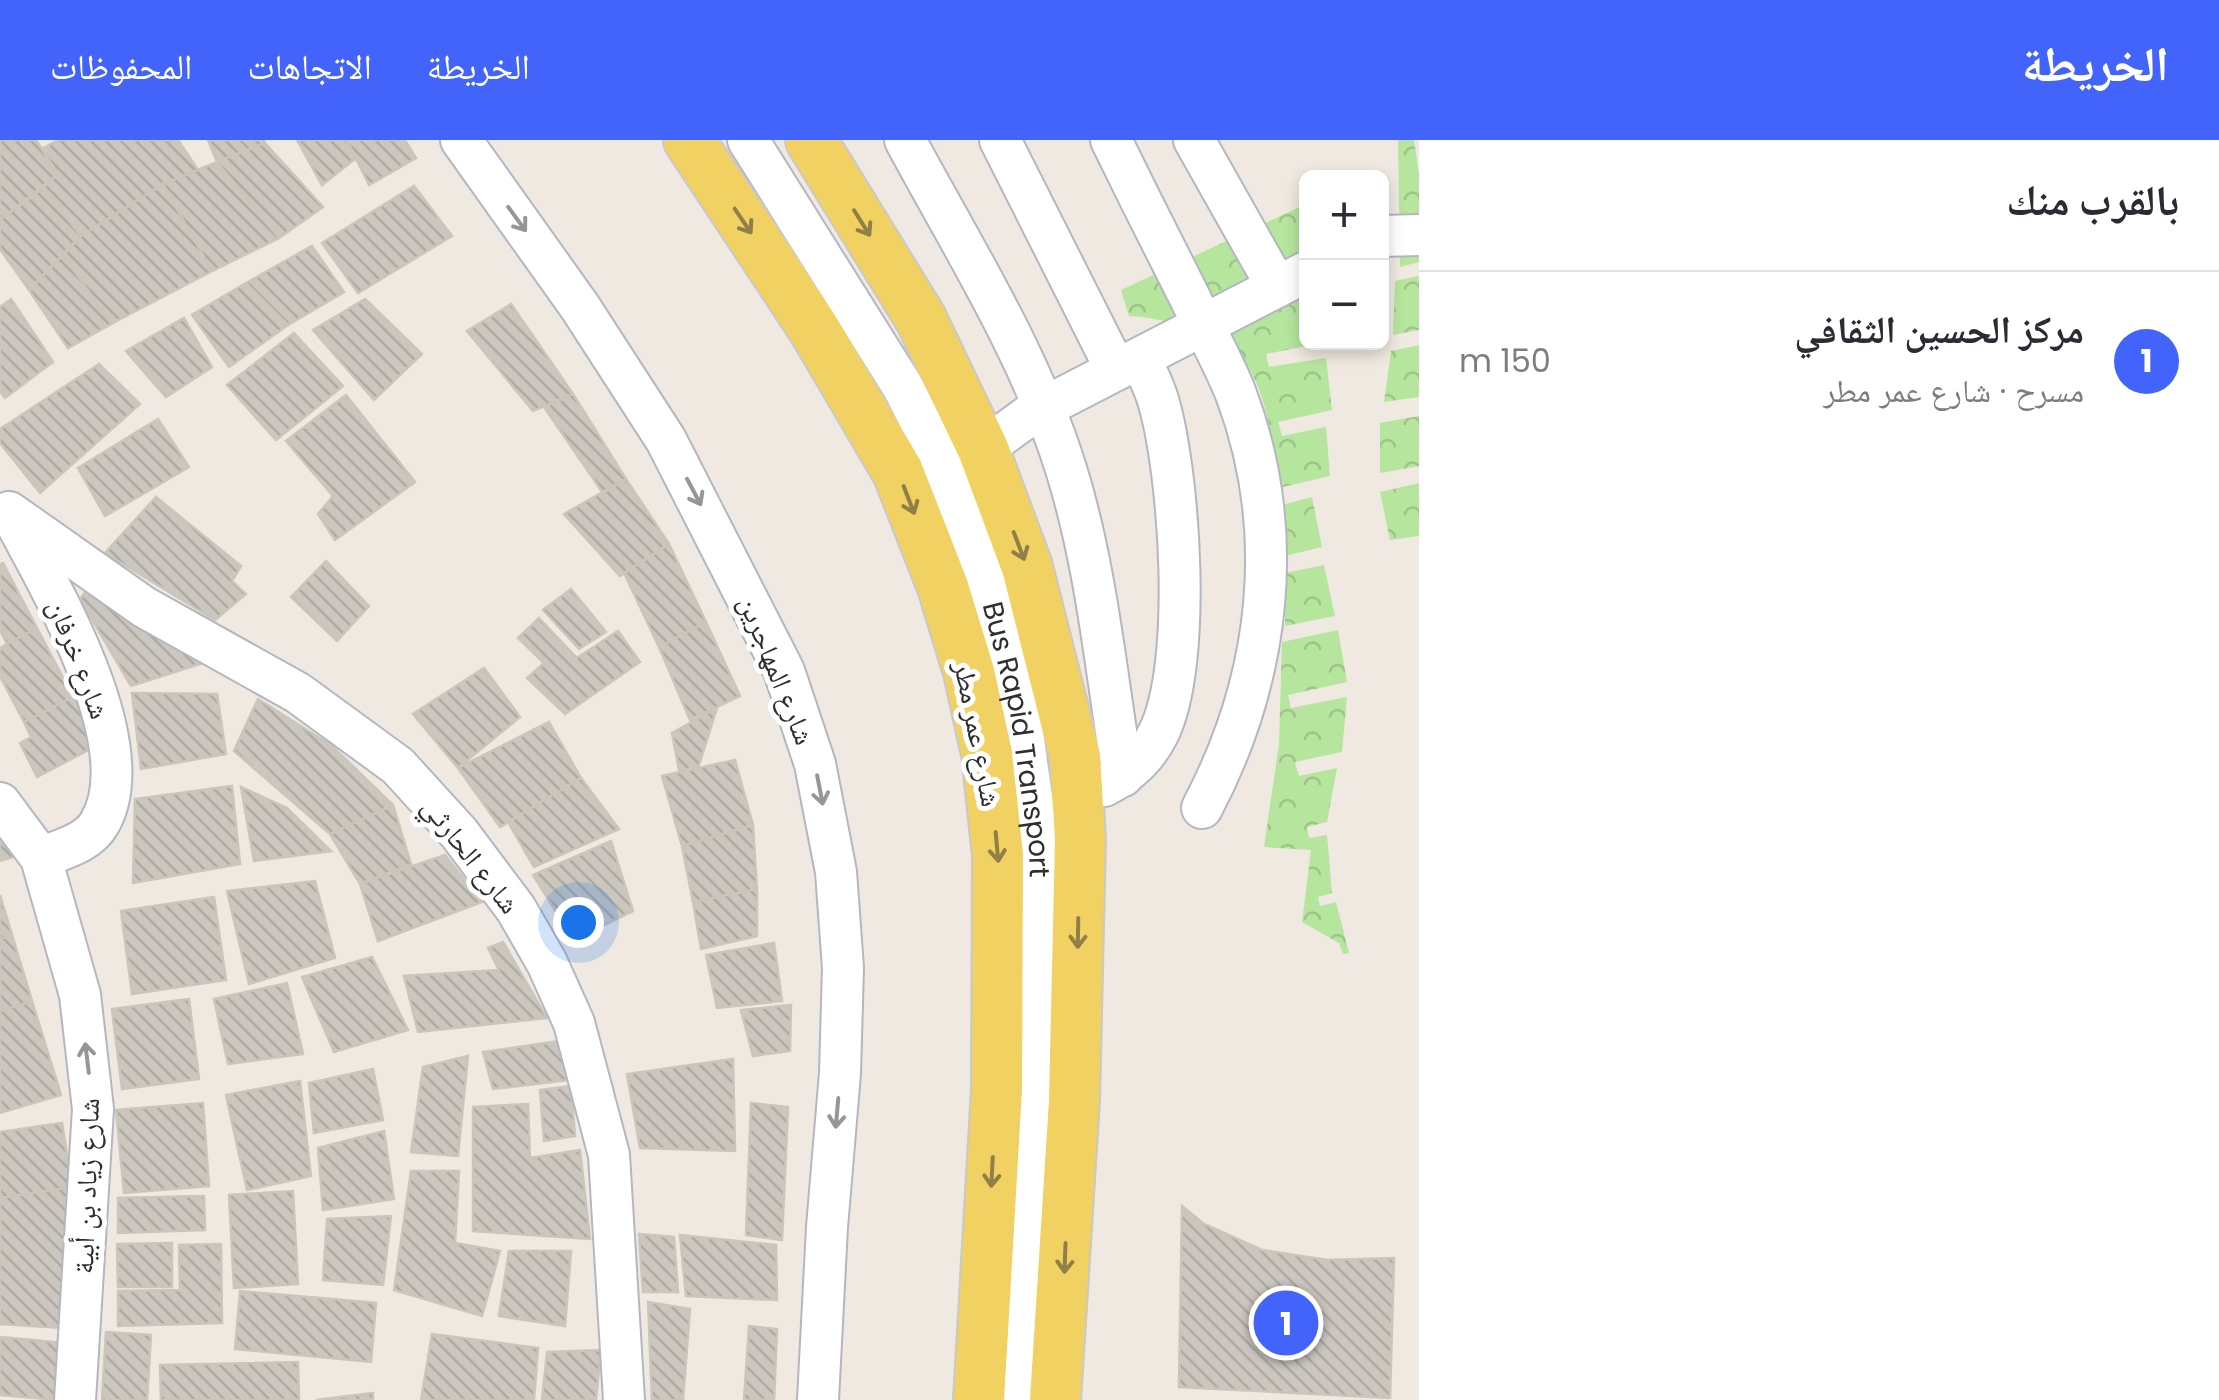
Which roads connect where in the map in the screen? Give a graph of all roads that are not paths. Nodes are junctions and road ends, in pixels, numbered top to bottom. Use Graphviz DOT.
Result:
graph roads {
  1 [pos="460,140"];
  2 [pos="689,140"];
  3 [pos="748,140"];
  4 [pos="811,140"];
  5 [pos="904,140"];
  6 [pos="1000,140"];
  7 [pos="1111,140"];
  8 [pos="1194,140"];
  9 [pos="1419,235"];
  10 [pos="1389,236"];
  11 [pos="1292,279"];
  12 [pos="1203,325"];
  13 [pos="1128,364"];
  14 [pos="1044,408"];
  15 [pos="983,450"];
  16 [pos="5,505"];
  17 [pos="1123,776"];
  18 [pos="1079,800"];
  19 [pos="0,803"];
  20 [pos="1202,808"];
  21 [pos="41,858"];
  22 [pos="75,1400"];
  23 [pos="624,1400"];
  24 [pos="818,1400"];
  25 [pos="979,1400"];
  26 [pos="1015,1400"];
  27 [pos="1055,1400"];
  1 -- 24 [label="street, شارع المهاجرين, one-way"];
  2 -- 25 [label="main road, شارع عمر مطر, one-way"];
  3 -- 26 [label="street, Bus Rapid Transport"];
  4 -- 15 [label="main road, one-way"];
  5 -- 14 [label="street"];
  6 -- 13 [label="street"];
  7 -- 12 [label="street"];
  8 -- 11 [label="street"];
  9 -- 10 [label="street"];
  11 -- 12 [label="street"];
  12 -- 13 [label="street"];
  12 -- 20 [label="street"];
  13 -- 14 [label="street"];
  13 -- 17 [label="street"];
  14 -- 15 [label="street"];
  14 -- 17 [label="street"];
  15 -- 18 [label="main road, one-way"];
  16 -- 21 [label="street, شارع خرفان"];
  16 -- 23 [label="street, شارع الحارثي"];
  17 -- 18 [label="street"];
  18 -- 27 [label="main road, one-way"];
  19 -- 21 [label="street"];
  22 -- 21 [label="street, شارع زياد بن أبية, one-way"];
}
